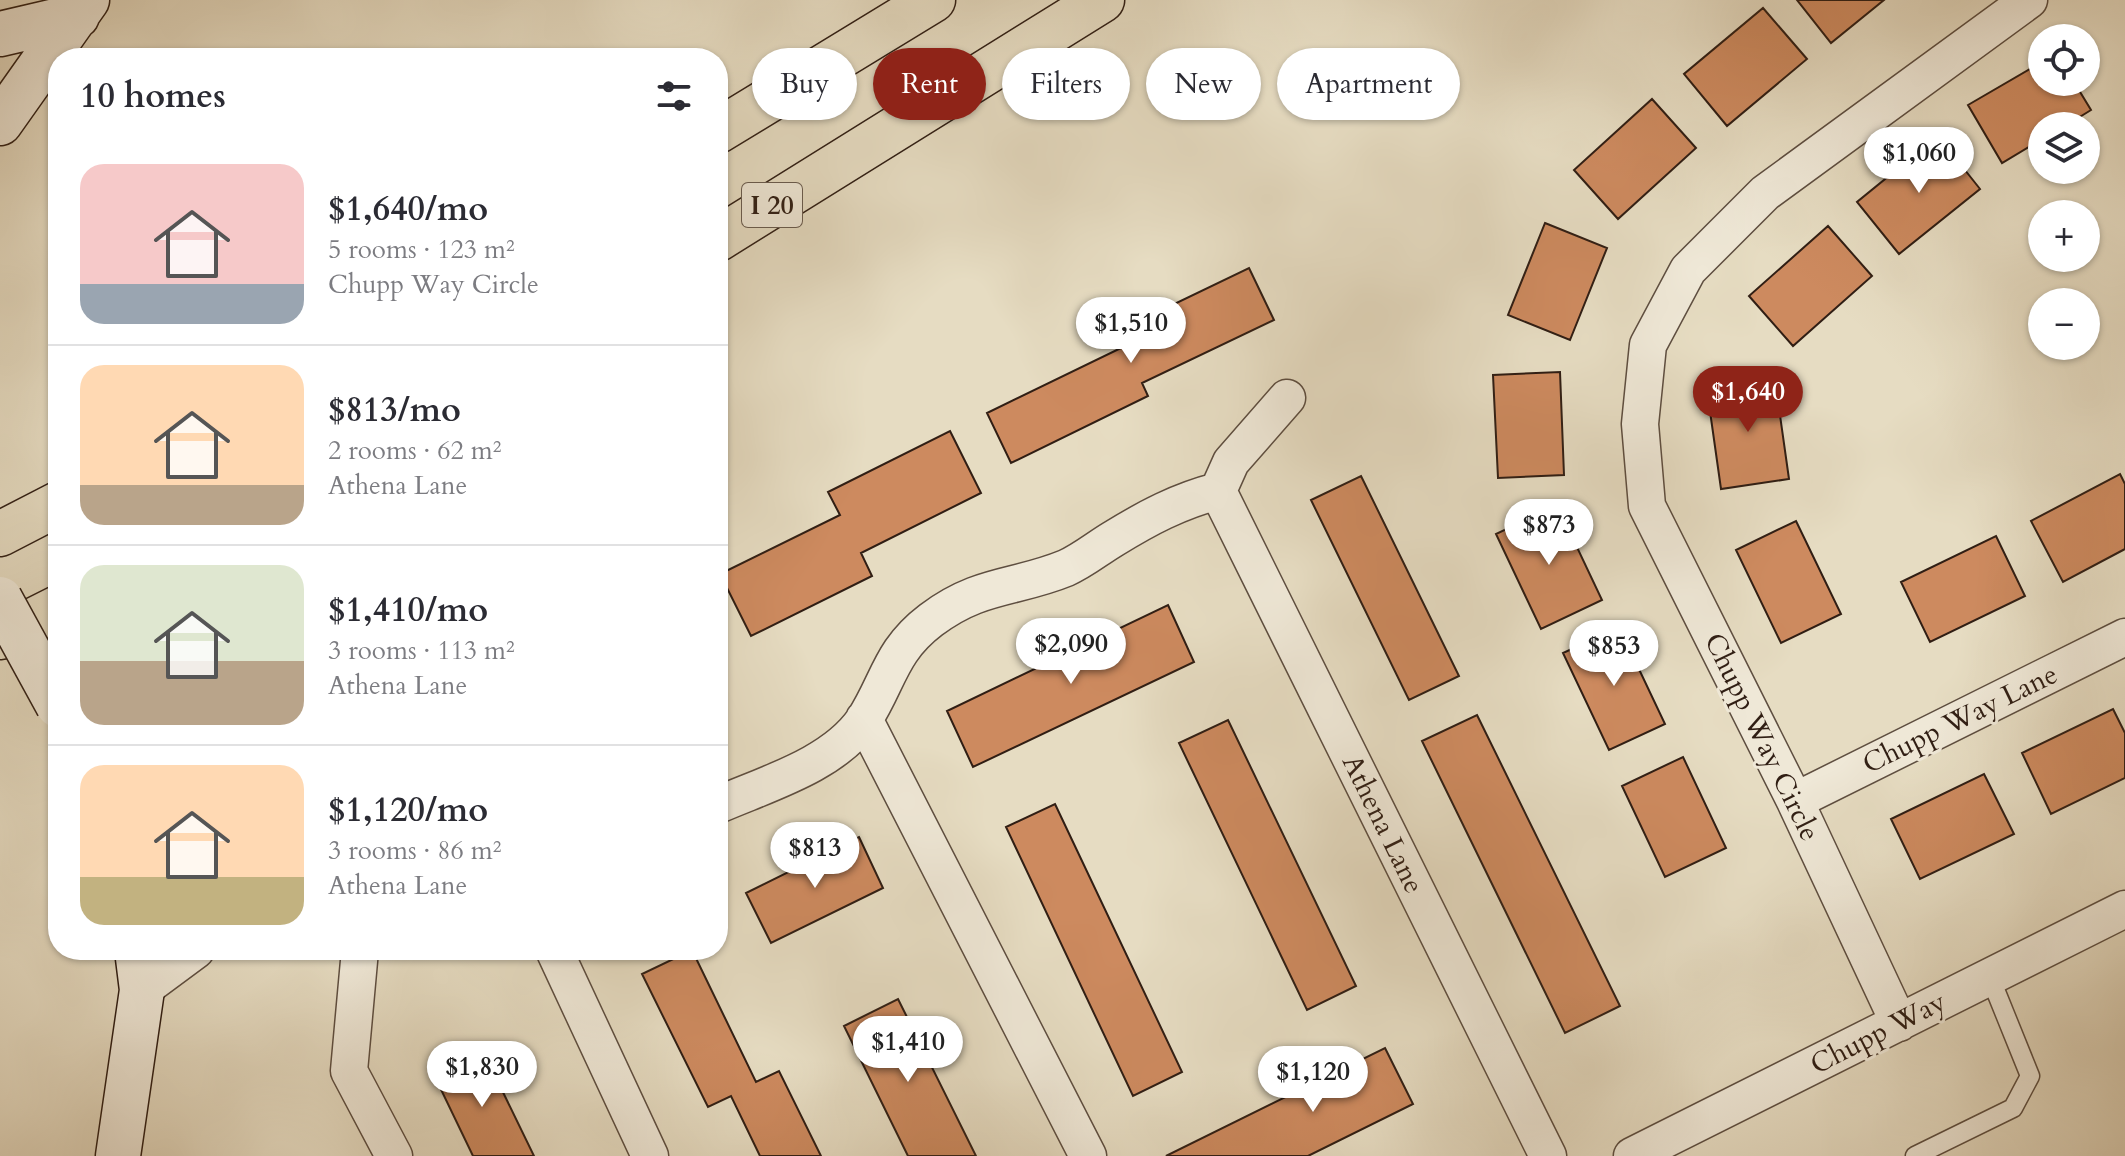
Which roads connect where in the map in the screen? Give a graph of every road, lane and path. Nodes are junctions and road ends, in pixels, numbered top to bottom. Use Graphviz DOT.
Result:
graph roads {
  1 [pos="933,0"];
  2 [pos="1102,0"];
  3 [pos="2029,0"];
  4 [pos="82,8"];
  5 [pos="0,34"];
  6 [pos="53,48"];
  7 [pos="48,56"];
  8 [pos="0,123"];
  9 [pos="728,125"];
  10 [pos="728,233"];
  11 [pos="1287,398"];
  12 [pos="1218,491"];
  13 [pos="48,509"];
  14 [pos="0,534"];
  15 [pos="0,599"];
  16 [pos="48,613"];
  17 [pos="0,637"];
  18 [pos="2125,637"];
  19 [pos="48,687"];
  20 [pos="864,719"];
  21 [pos="728,800"];
  22 [pos="1795,801"];
  23 [pos="2125,909"];
  24 [pos="168,960"];
  25 [pos="359,960"];
  26 [pos="559,960"];
  27 [pos="140,970"];
  28 [pos="1990,977"];
  29 [pos="1899,1023"];
  30 [pos="118,1156"];
  31 [pos="394,1156"];
  32 [pos="650,1156"];
  33 [pos="1088,1156"];
  34 [pos="1548,1156"];
  35 [pos="1632,1156"];
  36 [pos="1915,1156"];
  1 -- 9 [label="highway"];
  2 -- 10 [label="highway, I 20"];
  3 -- 22 [label="street, Chupp Way Circle"];
  4 -- 5 [label="street"];
  4 -- 6 [label="street"];
  7 -- 8 [label="street"];
  11 -- 12 [label="street"];
  12 -- 20 [label="street"];
  12 -- 34 [label="street, Athena Lane"];
  13 -- 14 [label="highway"];
  15 -- 19 [label="street, bridge"];
  16 -- 17 [label="highway"];
  18 -- 22 [label="street, Chupp Way Lane"];
  20 -- 21 [label="street"];
  20 -- 33 [label="street"];
  22 -- 29 [label="street, Chupp Way Circle"];
  23 -- 28 [label="street, Chupp Way"];
  24 -- 27 [label="street"];
  25 -- 31 [label="street"];
  26 -- 32 [label="street"];
  27 -- 30 [label="street"];
  28 -- 29 [label="street, Chupp Way"];
  28 -- 36 [label="lane"];
  29 -- 35 [label="street, Chupp Way"];
}
